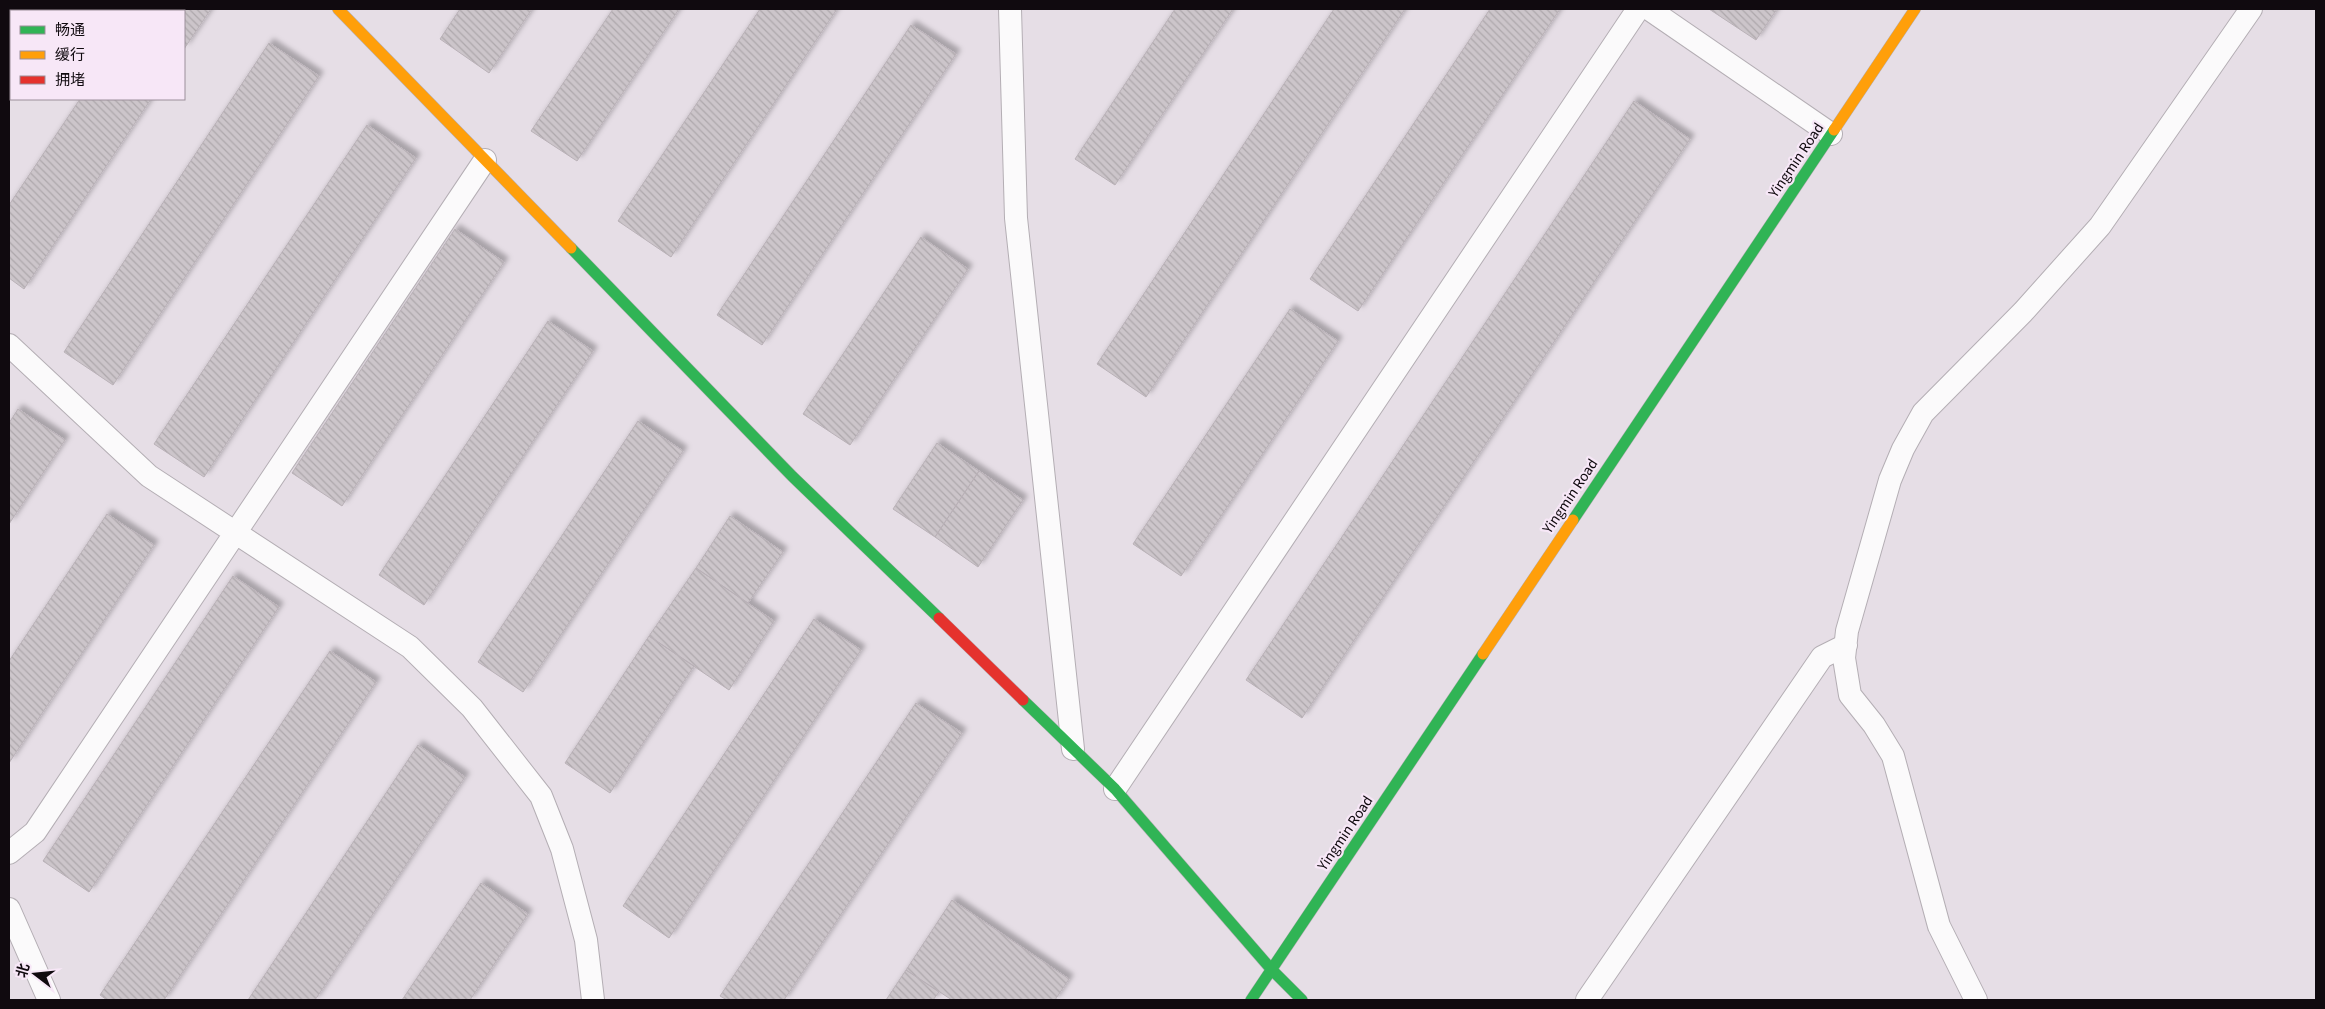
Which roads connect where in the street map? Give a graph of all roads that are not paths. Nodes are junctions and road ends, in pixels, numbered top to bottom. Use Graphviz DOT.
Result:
graph roads {
  1 [pos="338,9"];
  2 [pos="1010,9"];
  3 [pos="1638,9"];
  4 [pos="1649,9"];
  5 [pos="1915,9"];
  6 [pos="2251,9"];
  7 [pos="1831,134"];
  8 [pos="485,160"];
  9 [pos="9,345"];
  10 [pos="235,533"];
  11 [pos="1846,645"];
  12 [pos="1073,749"];
  13 [pos="1115,789"];
  14 [pos="9,853"];
  15 [pos="9,910"];
  16 [pos="1271,969"];
  17 [pos="49,1000"];
  18 [pos="593,1000"];
  19 [pos="1250,1000"];
  20 [pos="1302,1000"];
  21 [pos="1587,1000"];
  22 [pos="1976,1000"];
  1 -- 8 [label="street"];
  2 -- 12 [label="lane"];
  3 -- 13 [label="lane"];
  4 -- 7 [label="lane"];
  5 -- 7 [label="street, Yingmin Road"];
  6 -- 11 [label="lane"];
  7 -- 16 [label="street, Yingmin Road"];
  8 -- 10 [label="lane"];
  8 -- 12 [label="street"];
  9 -- 10 [label="lane"];
  10 -- 14 [label="lane"];
  10 -- 18 [label="lane"];
  11 -- 21 [label="lane"];
  11 -- 22 [label="lane"];
  12 -- 13 [label="street"];
  13 -- 16 [label="street"];
  15 -- 17 [label="lane"];
  16 -- 19 [label="street, Yingmin Road"];
  16 -- 20 [label="street"];
}
